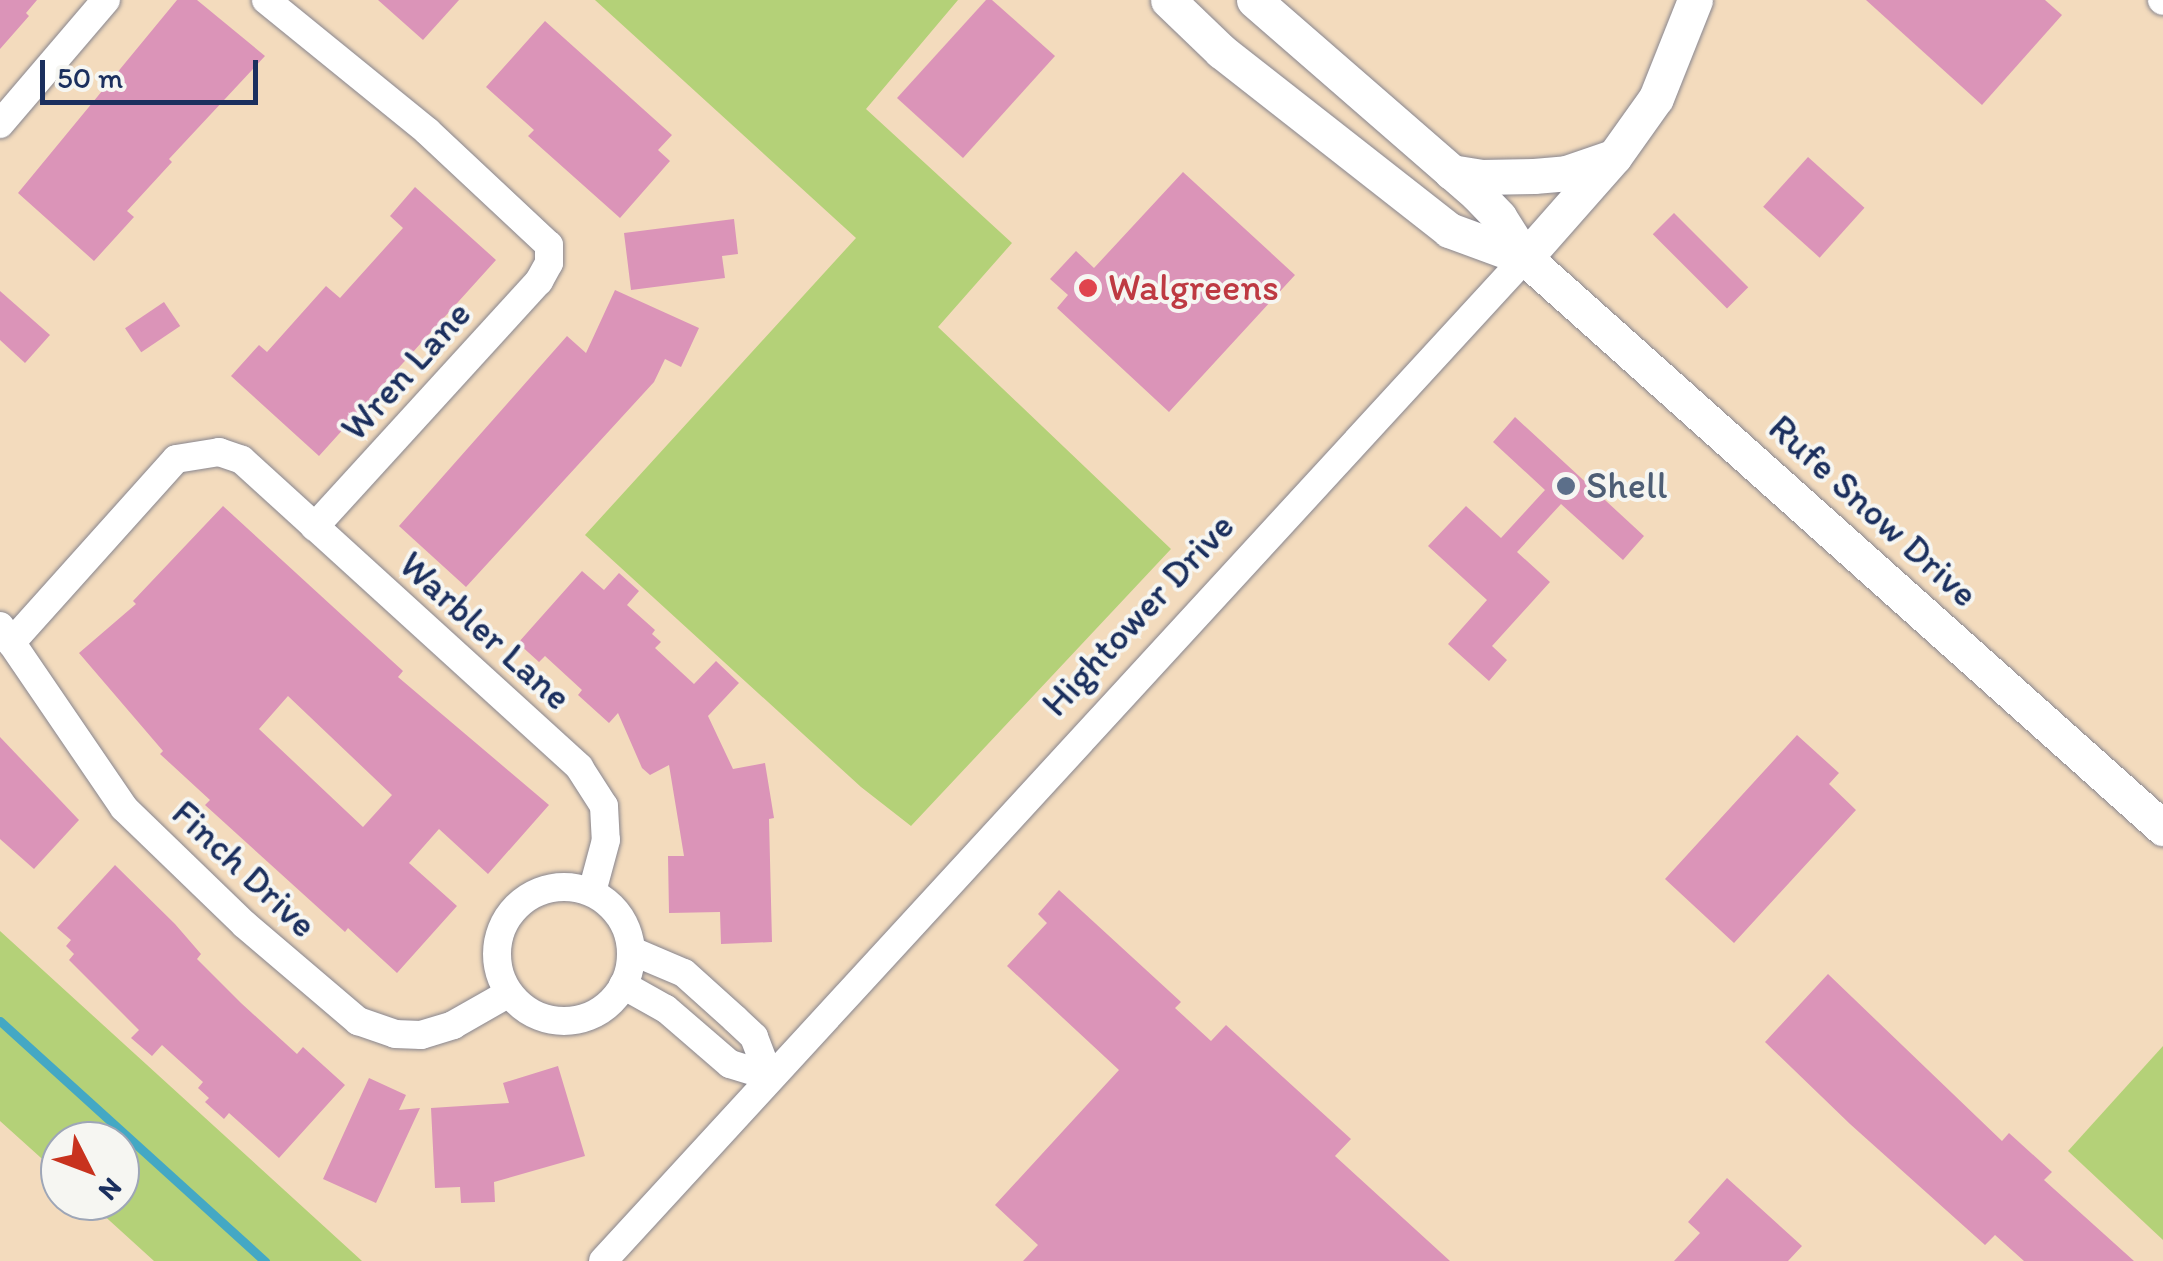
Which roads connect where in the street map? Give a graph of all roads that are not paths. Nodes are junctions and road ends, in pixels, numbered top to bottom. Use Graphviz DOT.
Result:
graph roads {
  1 [pos="106,0"];
  2 [pos="266,0"];
  3 [pos="1168,0"];
  4 [pos="1254,0"];
  5 [pos="1696,0"];
  6 [pos="0,124"];
  7 [pos="1614,157"];
  8 [pos="1451,172"];
  9 [pos="1525,258"];
  10 [pos="314,526"];
  11 [pos="5,634"];
  12 [pos="2163,828"];
  13 [pos="592,892"];
  14 [pos="632,950"];
  15 [pos="622,985"];
  16 [pos="509,993"];
  17 [pos="769,1076"];
  18 [pos="602,1261"];
  1 -- 6 [label="street"];
  2 -- 10 [label="street, Wren Lane"];
  3 -- 9 [label="main road, Rufe Snow Drive"];
  4 -- 8 [label="main road, Rufe Snow Drive"];
  5 -- 7 [label="main road, Hightower Drive"];
  7 -- 8 [label="main road"];
  7 -- 9 [label="main road, Hightower Drive"];
  8 -- 9 [label="main road, Rufe Snow Drive"];
  9 -- 12 [label="main road, Rufe Snow Drive"];
  9 -- 17 [label="street, Hightower Drive"];
  10 -- 11 [label="street, Warbler Lane"];
  10 -- 13 [label="street, Warbler Lane"];
  11 -- 16 [label="street, Finch Drive"];
  13 -- 14 [label="street"];
  13 -- 16 [label="street"];
  14 -- 15 [label="street"];
  14 -- 17 [label="street"];
  15 -- 16 [label="street"];
  15 -- 17 [label="street"];
  17 -- 18 [label="street, Hightower Drive"];
}
